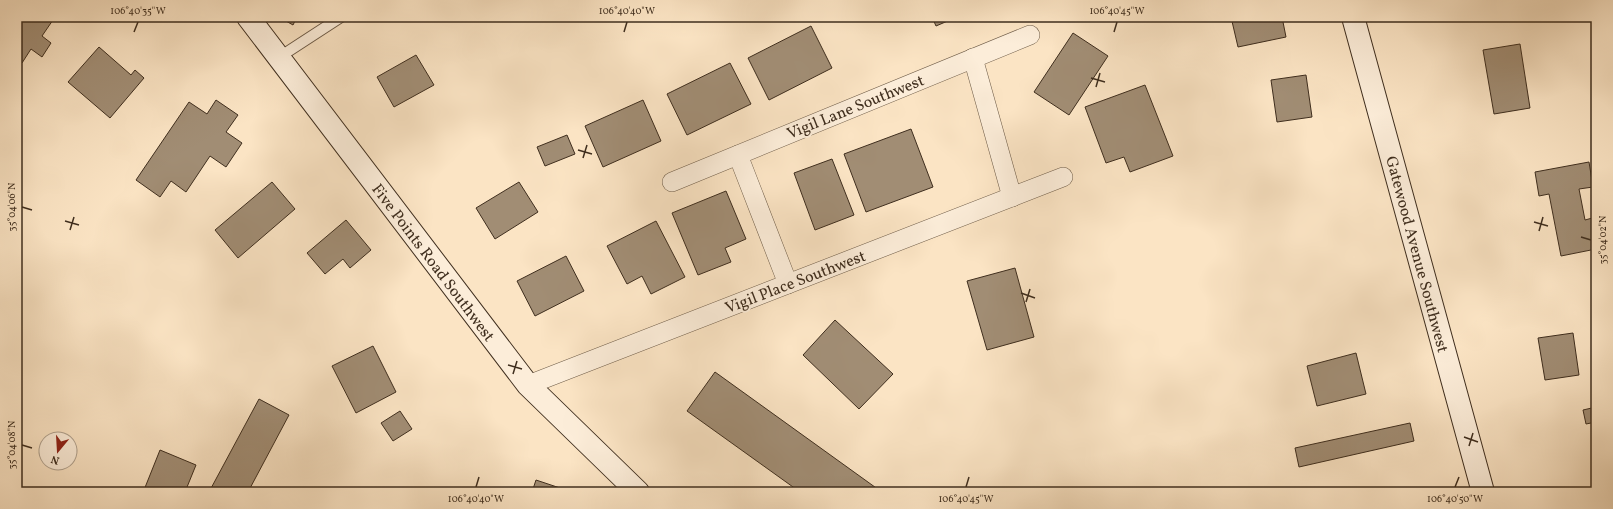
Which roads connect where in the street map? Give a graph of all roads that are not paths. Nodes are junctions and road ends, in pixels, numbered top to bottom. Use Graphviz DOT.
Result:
graph roads {
  1 [pos="248,17"];
  2 [pos="342,17"];
  3 [pos="1353,17"];
  4 [pos="1030,35"];
  5 [pos="278,58"];
  6 [pos="973,58"];
  7 [pos="738,155"];
  8 [pos="1063,177"];
  9 [pos="672,182"];
  10 [pos="1012,197"];
  11 [pos="788,284"];
  12 [pos="528,385"];
  13 [pos="638,492"];
  14 [pos="1483,492"];
  1 -- 5 [label="street, Five Points Road Southwest"];
  2 -- 5 [label="lane"];
  3 -- 14 [label="street, Gatewood Avenue Southwest"];
  4 -- 6 [label="street, Vigil Lane Southwest"];
  5 -- 12 [label="street, Five Points Road Southwest"];
  6 -- 7 [label="street, Vigil Lane Southwest"];
  6 -- 10 [label="street"];
  7 -- 9 [label="street, Vigil Lane Southwest"];
  7 -- 11 [label="street"];
  8 -- 10 [label="street, Vigil Place Southwest"];
  10 -- 11 [label="street, Vigil Place Southwest"];
  11 -- 12 [label="street, Vigil Place Southwest"];
  12 -- 13 [label="street, Five Points Road Southwest"];
}
